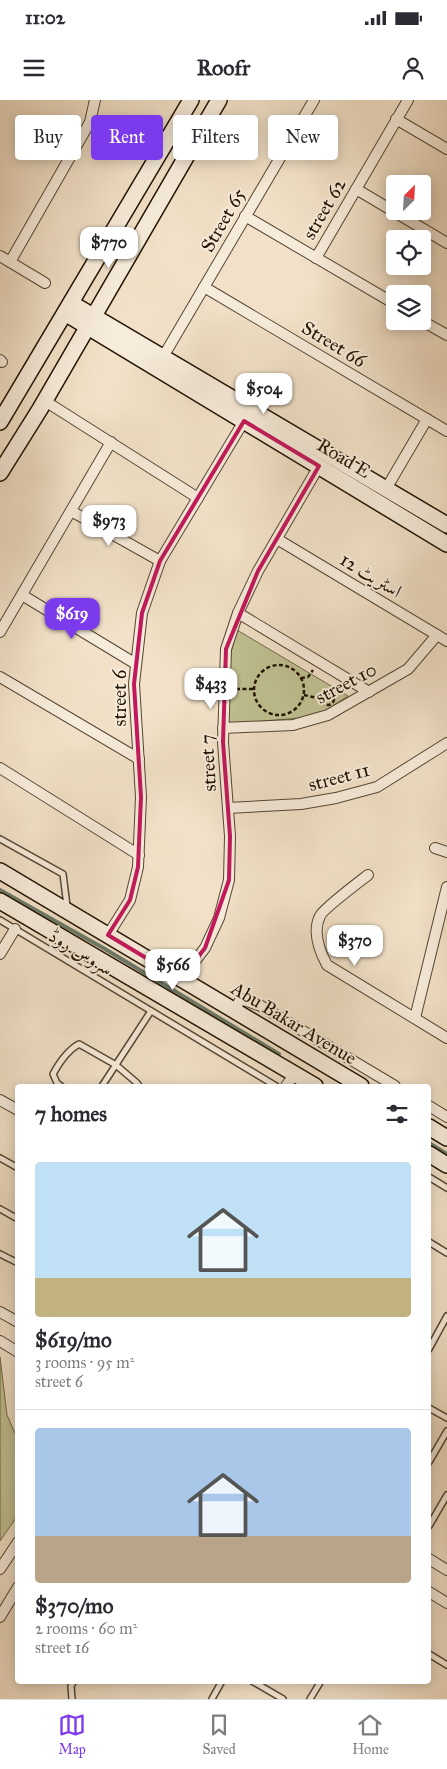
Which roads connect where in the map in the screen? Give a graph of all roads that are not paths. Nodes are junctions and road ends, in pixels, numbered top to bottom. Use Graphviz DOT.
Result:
graph roads {
  1 [pos="95,100"];
  2 [pos="190,100"];
  3 [pos="219,100"];
  4 [pos="314,100"];
  5 [pos="408,100"];
  6 [pos="396,119"];
  7 [pos="447,149"];
  8 [pos="356,189"];
  9 [pos="245,216"];
  10 [pos="447,243"];
  11 [pos="0,256"];
  12 [pos="316,258"];
  13 [pos="10,262"];
  14 [pos="45,283"];
  15 [pos="204,287"];
  16 [pos="386,299"];
  17 [pos="68,308"];
  18 [pos="90,321"];
  19 [pos="431,326"];
  20 [pos="447,335"];
  21 [pos="163,358"];
  22 [pos="45,401"];
  23 [pos="427,419"];
  24 [pos="244,421"];
  25 [pos="0,422"];
  26 [pos="447,431"];
  27 [pos="111,442"];
  28 [pos="319,466"];
  29 [pos="0,473"];
  30 [pos="386,489"];
  31 [pos="198,498"];
  32 [pos="70,511"];
  33 [pos="447,525"];
  34 [pos="277,539"];
  35 [pos="447,544"];
  36 [pos="160,561"];
  37 [pos="22,595"];
  38 [pos="238,613"];
  39 [pos="0,632"];
  40 [pos="437,635"];
  41 [pos="447,641"];
  42 [pos="136,664"];
  43 [pos="0,677"];
  44 [pos="370,692"];
  45 [pos="223,728"];
  46 [pos="447,743"];
  47 [pos="138,759"];
  48 [pos="0,768"];
  49 [pos="228,808"];
  50 [pos="0,838"];
  51 [pos="435,848"];
  52 [pos="447,852"];
  53 [pos="139,856"];
  54 [pos="0,870"];
  55 [pos="368,875"];
  56 [pos="447,887"];
  57 [pos="0,901"];
  58 [pos="68,911"];
  59 [pos="0,920"];
  60 [pos="15,929"];
  61 [pos="108,935"];
  62 [pos="0,954"];
  63 [pos="181,979"];
  64 [pos="151,1010"];
  65 [pos="234,1010"];
  66 [pos="415,1018"];
  67 [pos="447,1038"];
  68 [pos="116,1065"];
  69 [pos="290,1080"];
  70 [pos="58,1084"];
  71 [pos="103,1084"];
  72 [pos="138,1084"];
  73 [pos="273,1084"];
  74 [pos="307,1084"];
  75 [pos="358,1084"];
  76 [pos="392,1084"];
  77 [pos="0,1100"];
  78 [pos="431,1107"];
  79 [pos="15,1108"];
  80 [pos="447,1117"];
  81 [pos="431,1128"];
  82 [pos="447,1138"];
  83 [pos="431,1155"];
  84 [pos="0,1158"];
  85 [pos="447,1165"];
  86 [pos="15,1166"];
  87 [pos="431,1178"];
  88 [pos="447,1188"];
  89 [pos="0,1209"];
  90 [pos="15,1217"];
  91 [pos="431,1243"];
  92 [pos="447,1253"];
  93 [pos="0,1254"];
  94 [pos="15,1261"];
  95 [pos="0,1312"];
  96 [pos="447,1316"];
  97 [pos="15,1320"];
  98 [pos="0,1341"];
  99 [pos="431,1345"];
  100 [pos="15,1350"];
  101 [pos="431,1409"];
  102 [pos="447,1418"];
  103 [pos="447,1431"];
  104 [pos="431,1459"];
  105 [pos="447,1495"];
  106 [pos="431,1523"];
  107 [pos="15,1546"];
  108 [pos="431,1560"];
  109 [pos="0,1569"];
  110 [pos="447,1570"];
  111 [pos="15,1592"];
  112 [pos="431,1593"];
  113 [pos="447,1603"];
  114 [pos="0,1617"];
  115 [pos="431,1655"];
  116 [pos="447,1665"];
  117 [pos="72,1684"];
  118 [pos="220,1684"];
  119 [pos="257,1684"];
  120 [pos="319,1684"];
  121 [pos="72,1699"];
  122 [pos="212,1699"];
  123 [pos="283,1699"];
  124 [pos="310,1699"];
  1 -- 13 [label="street"];
  2 -- 17 [label="main road"];
  3 -- 18 [label="main road"];
  4 -- 9 [label="street, Street 65"];
  5 -- 6 [label="street, street 62"];
  6 -- 7 [label="street"];
  6 -- 8 [label="street, street 62"];
  8 -- 10 [label="street"];
  8 -- 12 [label="street, street 62"];
  9 -- 12 [label="street"];
  9 -- 15 [label="street, Street 65"];
  11 -- 13 [label="street"];
  12 -- 16 [label="street"];
  13 -- 14 [label="street"];
  15 -- 21 [label="street, Street 65"];
  15 -- 23 [label="street, Street 66"];
  17 -- 18 [label="main road, Road E"];
  17 -- 25 [label="main road"];
  18 -- 21 [label="main road, Road E"];
  18 -- 22 [label="main road"];
  18 -- 24 [label="main road, Road E"];
  19 -- 20 [label="street"];
  21 -- 30 [label="main road, Road E"];
  22 -- 27 [label="street"];
  22 -- 29 [label="main road"];
  23 -- 26 [label="street, Street 66"];
  23 -- 30 [label="street"];
  24 -- 28 [label="main road, Road E"];
  24 -- 31 [label="street, street 6"];
  27 -- 31 [label="street"];
  27 -- 32 [label="street"];
  28 -- 34 [label="street, street 7"];
  28 -- 35 [label="main road, Road E"];
  30 -- 33 [label="main road, Road E"];
  31 -- 36 [label="street, street 6"];
  32 -- 36 [label="street"];
  32 -- 37 [label="street"];
  34 -- 38 [label="street, street 7"];
  34 -- 40 [label="street, اسٹریٹ 12"];
  36 -- 42 [label="street, street 6"];
  37 -- 39 [label="street"];
  37 -- 42 [label="street"];
  38 -- 44 [label="street"];
  38 -- 45 [label="street, street 7"];
  40 -- 41 [label="street, اسٹریٹ 12"];
  40 -- 44 [label="street, street 10"];
  42 -- 47 [label="street, street 6"];
  43 -- 47 [label="street"];
  44 -- 45 [label="street, street 10"];
  45 -- 49 [label="street, street 7"];
  46 -- 49 [label="street, street 11"];
  47 -- 53 [label="street, street 6"];
  48 -- 53 [label="street"];
  49 -- 63 [label="street, street 7"];
  50 -- 58 [label="lane"];
  51 -- 52 [label="street"];
  53 -- 61 [label="street, street 6"];
  54 -- 58 [label="main road, Abu Bakar Avenue"];
  55 -- 66 [label="street"];
  56 -- 66 [label="street"];
  57 -- 69 [label="main road"];
  58 -- 61 [label="main road, Abu Bakar Avenue"];
  59 -- 60 [label="lane, سروس روڈ"];
  60 -- 62 [label="street"];
  60 -- 64 [label="lane, سروس روڈ"];
  61 -- 63 [label="main road, Abu Bakar Avenue"];
  63 -- 65 [label="main road, Abu Bakar Avenue"];
  64 -- 68 [label="lane"];
  64 -- 73 [label="lane, سروس روڈ"];
  65 -- 75 [label="main road, Abu Bakar Avenue"];
  65 -- 76 [label="street"];
  66 -- 67 [label="street"];
  68 -- 70 [label="lane"];
  68 -- 71 [label="lane"];
  68 -- 72 [label="lane"];
  69 -- 74 [label="main road"];
  77 -- 79 [label="street"];
  78 -- 80 [label="street"];
  81 -- 82 [label="main road"];
  83 -- 85 [label="main road"];
  84 -- 86 [label="lane"];
  87 -- 88 [label="lane"];
  89 -- 90 [label="lane"];
  91 -- 92 [label="lane"];
  93 -- 94 [label="lane"];
  95 -- 97 [label="street"];
  96 -- 99 [label="lane"];
  98 -- 100 [label="street"];
  101 -- 102 [label="lane"];
  103 -- 104 [label="lane"];
  105 -- 106 [label="lane"];
  107 -- 109 [label="street"];
  108 -- 110 [label="street"];
  111 -- 114 [label="street"];
  112 -- 113 [label="street"];
  115 -- 116 [label="lane"];
  117 -- 121 [label="lane"];
  118 -- 122 [label="lane"];
  119 -- 123 [label="lane"];
  120 -- 124 [label="lane"];
}
